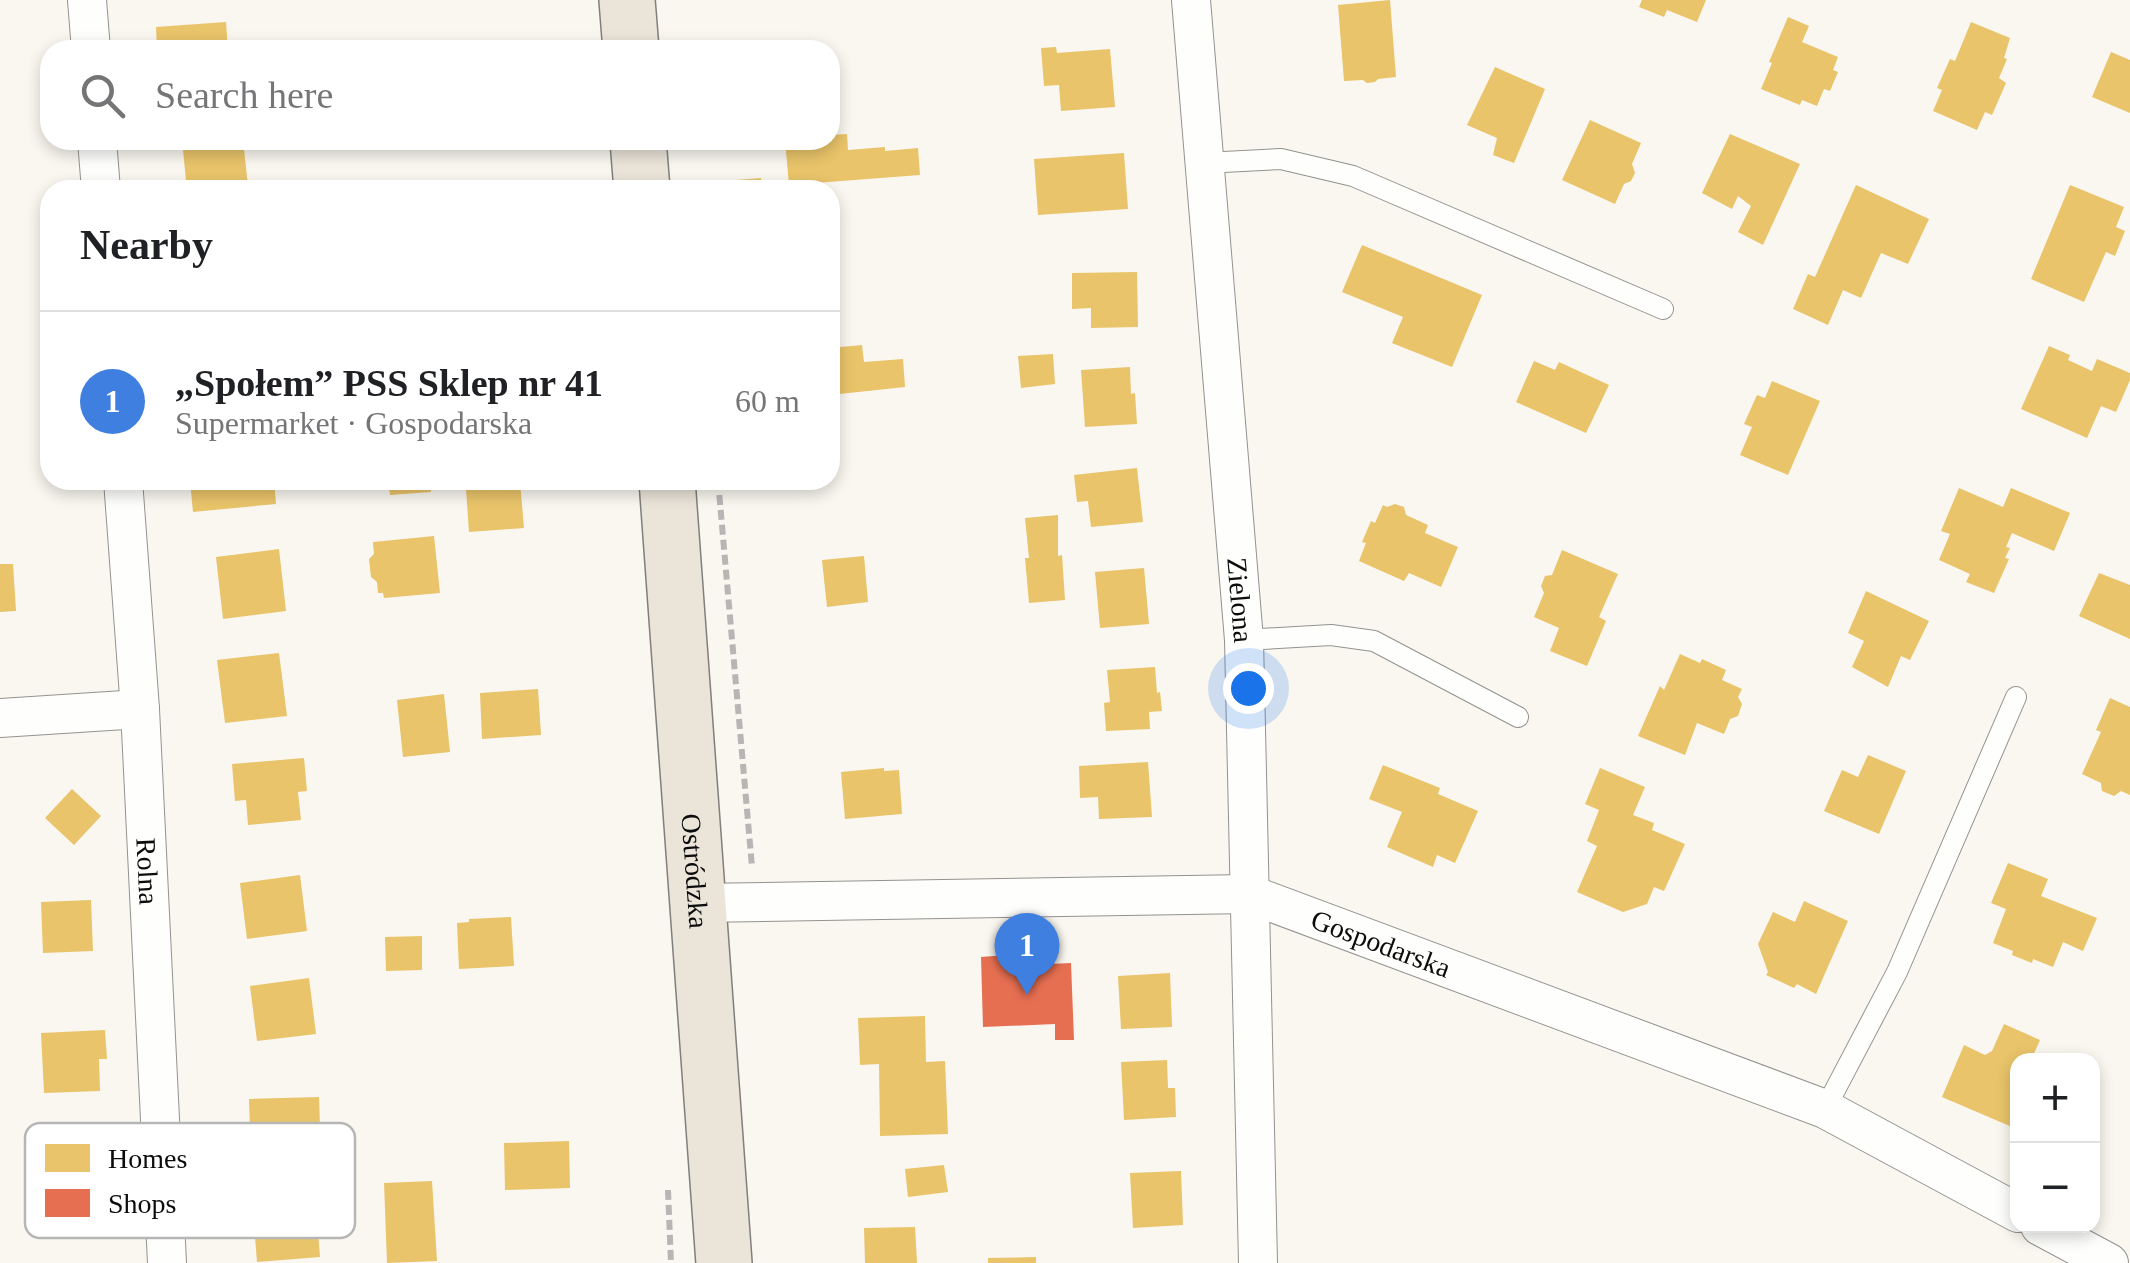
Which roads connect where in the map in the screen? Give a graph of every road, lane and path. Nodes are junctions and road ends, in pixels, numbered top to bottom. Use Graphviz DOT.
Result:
graph roads {
  1 [pos="87,0"];
  2 [pos="627,0"];
  3 [pos="1191,0"];
  4 [pos="89,40"];
  5 [pos="630,40"];
  6 [pos="98,150"];
  7 [pos="639,150"];
  8 [pos="1204,163"];
  9 [pos="100,180"];
  10 [pos="641,180"];
  11 [pos="1662,308"];
  12 [pos="124,490"];
  13 [pos="668,490"];
  14 [pos="1244,640"];
  15 [pos="2016,697"];
  16 [pos="140,709"];
  17 [pos="1518,717"];
  18 [pos="0,718"];
  19 [pos="1249,894"];
  20 [pos="698,903"];
  21 [pos="1826,1109"];
  22 [pos="160,1123"];
  23 [pos="2010,1209"];
  24 [pos="2053,1233"];
  25 [pos="166,1238"];
  26 [pos="167,1263"];
  27 [pos="724,1263"];
  28 [pos="1258,1263"];
  29 [pos="2109,1263"];
  1 -- 4 [label="street"];
  2 -- 5 [label="main road"];
  3 -- 8 [label="street, Zielona"];
  6 -- 9 [label="street"];
  7 -- 10 [label="main road"];
  8 -- 11 [label="lane"];
  8 -- 14 [label="street, Zielona"];
  12 -- 16 [label="street, Rolna"];
  13 -- 20 [label="main road, Ostródzka"];
  14 -- 17 [label="lane"];
  14 -- 19 [label="street, Zielona"];
  15 -- 21 [label="lane"];
  16 -- 18 [label="street"];
  16 -- 22 [label="street, Rolna"];
  19 -- 20 [label="street, Gospodarska"];
  19 -- 21 [label="street, Gospodarska"];
  19 -- 28 [label="street, Zielona"];
  20 -- 27 [label="main road, Ostródzka"];
  21 -- 23 [label="street, Gospodarska"];
  24 -- 29 [label="street"];
  25 -- 26 [label="street, Rolna"];
}
